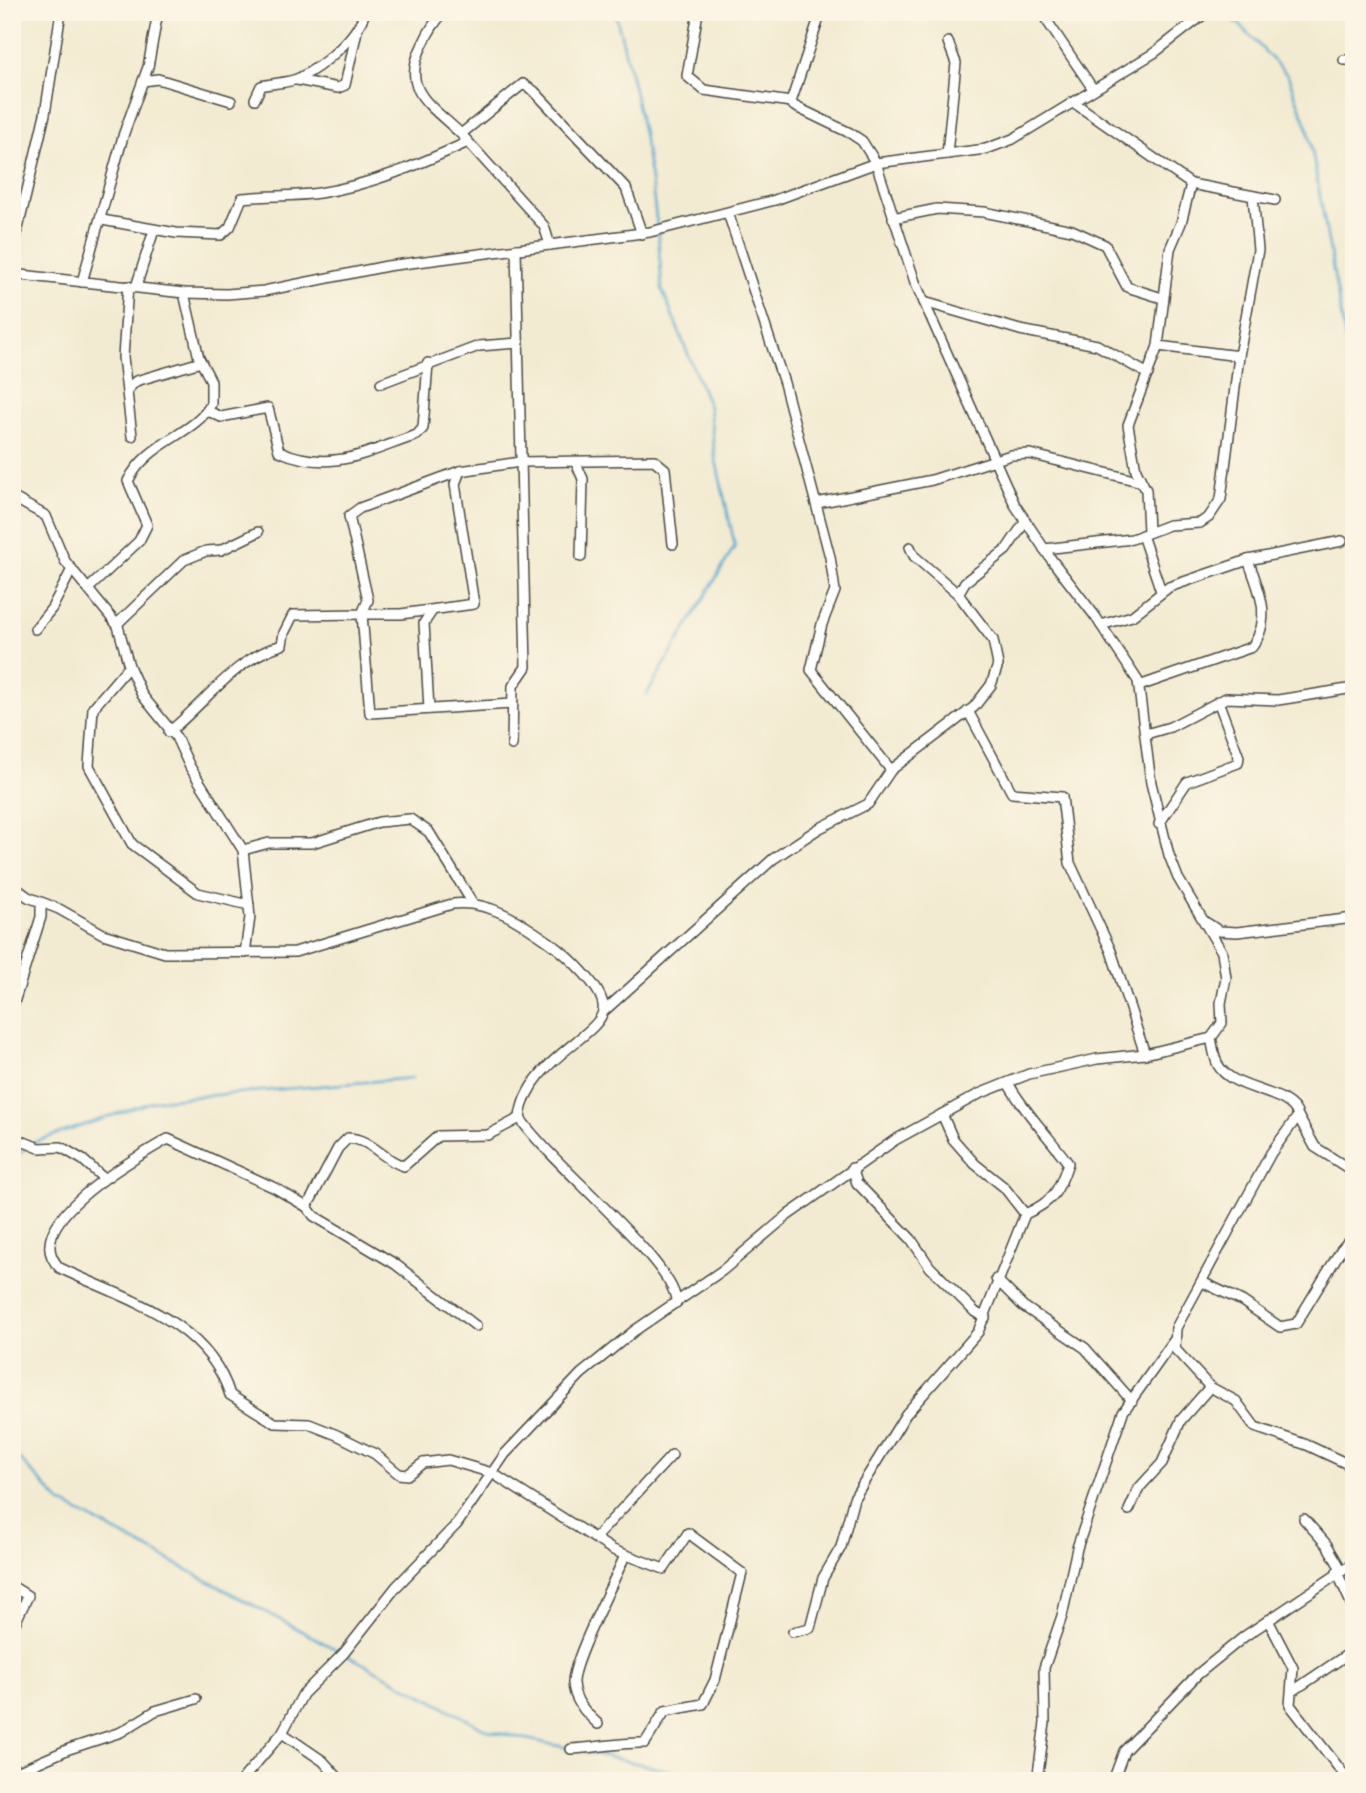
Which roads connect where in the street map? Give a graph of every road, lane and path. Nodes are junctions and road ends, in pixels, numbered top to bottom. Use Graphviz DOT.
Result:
graph roads {
  1 [pos="61,12"];
  2 [pos="158,12"];
  3 [pos="365,12"];
  4 [pos="444,12"];
  5 [pos="698,12"];
  6 [pos="821,12"];
  7 [pos="1041,12"];
  8 [pos="1207,12"];
  9 [pos="357,30"];
  10 [pos="948,42"];
  11 [pos="297,79"];
  12 [pos="143,81"];
  13 [pos="1093,89"];
  14 [pos="254,99"];
  15 [pos="231,101"];
  16 [pos="791,102"];
  17 [pos="1073,102"];
  18 [pos="464,138"];
  19 [pos="947,154"];
  20 [pos="876,163"];
  21 [pos="1191,184"];
  22 [pos="1254,196"];
  23 [pos="1275,200"];
  24 [pos="728,213"];
  25 [pos="893,218"];
  26 [pos="102,220"];
  27 [pos="154,230"];
  28 [pos="646,233"];
  29 [pos="550,245"];
  30 [pos="516,249"];
  31 [pos="12,254"];
  32 [pos="12,274"];
  33 [pos="82,282"];
  34 [pos="132,286"];
  35 [pos="184,293"];
  36 [pos="1162,298"];
  37 [pos="924,302"];
  38 [pos="519,343"];
  39 [pos="1158,346"];
  40 [pos="1239,356"];
  41 [pos="201,362"];
  42 [pos="428,363"];
  43 [pos="1148,374"];
  44 [pos="381,383"];
  45 [pos="128,389"];
  46 [pos="208,411"];
  47 [pos="132,436"];
  48 [pos="994,458"];
  49 [pos="520,462"];
  50 [pos="576,463"];
  51 [pos="460,471"];
  52 [pos="1142,482"];
  53 [pos="12,497"];
  54 [pos="817,503"];
  55 [pos="1025,522"];
  56 [pos="258,532"];
  57 [pos="1145,533"];
  58 [pos="1342,541"];
  59 [pos="673,544"];
  60 [pos="910,547"];
  61 [pos="1044,549"];
  62 [pos="581,558"];
  63 [pos="1248,559"];
  64 [pos="72,569"];
  65 [pos="88,589"];
  66 [pos="1161,591"];
  67 [pos="958,594"];
  68 [pos="432,611"];
  69 [pos="362,614"];
  70 [pos="117,624"];
  71 [pos="1101,625"];
  72 [pos="35,629"];
  73 [pos="129,666"];
  74 [pos="1139,687"];
  75 [pos="1354,688"];
  76 [pos="1218,701"];
  77 [pos="512,704"];
  78 [pos="429,709"];
  79 [pos="968,711"];
  80 [pos="169,732"];
  81 [pos="1146,734"];
  82 [pos="512,745"];
  83 [pos="891,769"];
  84 [pos="1159,824"];
  85 [pos="243,850"];
  86 [pos="12,885"];
  87 [pos="472,902"];
  88 [pos="41,903"];
  89 [pos="249,905"];
  90 [pos="1354,918"];
  91 [pos="1203,920"];
  92 [pos="245,953"];
  93 [pos="15,992"];
  94 [pos="12,1009"];
  95 [pos="603,1012"];
  96 [pos="1211,1038"];
  97 [pos="1145,1054"];
  98 [pos="1008,1083"];
  99 [pos="942,1114"];
  100 [pos="1298,1116"];
  101 [pos="520,1118"];
  102 [pos="12,1137"];
  103 [pos="852,1168"];
  104 [pos="1354,1172"];
  105 [pos="102,1177"];
  106 [pos="307,1207"];
  107 [pos="1025,1214"];
  108 [pos="1354,1235"];
  109 [pos="996,1279"];
  110 [pos="1202,1282"];
  111 [pos="677,1298"];
  112 [pos="985,1318"];
  113 [pos="476,1326"];
  114 [pos="1175,1338"];
  115 [pos="1210,1387"];
  116 [pos="1132,1401"];
  117 [pos="672,1455"];
  118 [pos="1354,1467"];
  119 [pos="492,1473"];
  120 [pos="1129,1510"];
  121 [pos="1304,1518"];
  122 [pos="595,1538"];
  123 [pos="625,1555"];
  124 [pos="1354,1563"];
  125 [pos="1339,1571"];
  126 [pos="12,1586"];
  127 [pos="1354,1610"];
  128 [pos="1268,1620"];
  129 [pos="12,1629"];
  130 [pos="793,1632"];
  131 [pos="1354,1650"];
  132 [pos="1293,1691"];
  133 [pos="196,1699"];
  134 [pos="598,1724"];
  135 [pos="282,1733"];
  136 [pos="571,1749"];
  137 [pos="12,1774"];
  138 [pos="241,1781"];
  139 [pos="341,1781"];
  140 [pos="1037,1781"];
  141 [pos="1113,1781"];
  142 [pos="1349,1781"];
  1 -- 31 [label="street"];
  2 -- 12 [label="street"];
  3 -- 9 [label="street"];
  4 -- 18 [label="street"];
  5 -- 16 [label="street"];
  6 -- 16 [label="street"];
  7 -- 13 [label="street"];
  8 -- 13 [label="street"];
  9 -- 11 [label="street"];
  9 -- 11 [label="street"];
  10 -- 19 [label="street"];
  11 -- 14 [label="street"];
  12 -- 15 [label="street"];
  12 -- 26 [label="street"];
  13 -- 17 [label="street"];
  16 -- 20 [label="street"];
  17 -- 19 [label="street"];
  17 -- 21 [label="street"];
  18 -- 27 [label="street"];
  18 -- 28 [label="street"];
  18 -- 29 [label="street"];
  19 -- 20 [label="street"];
  20 -- 24 [label="street"];
  20 -- 25 [label="street"];
  21 -- 22 [label="street"];
  21 -- 36 [label="street"];
  22 -- 23 [label="street"];
  22 -- 40 [label="street"];
  24 -- 28 [label="street"];
  24 -- 54 [label="street"];
  25 -- 36 [label="street"];
  25 -- 37 [label="street"];
  26 -- 27 [label="street"];
  26 -- 33 [label="street"];
  27 -- 34 [label="street"];
  28 -- 29 [label="street"];
  29 -- 30 [label="street"];
  30 -- 35 [label="street"];
  30 -- 38 [label="street"];
  32 -- 33 [label="street"];
  33 -- 34 [label="street"];
  34 -- 35 [label="street"];
  34 -- 45 [label="street"];
  35 -- 41 [label="street"];
  36 -- 39 [label="street"];
  37 -- 43 [label="street"];
  37 -- 48 [label="street"];
  38 -- 42 [label="street"];
  38 -- 49 [label="street"];
  39 -- 40 [label="street"];
  39 -- 43 [label="street"];
  40 -- 57 [label="street"];
  41 -- 45 [label="street"];
  41 -- 46 [label="street"];
  42 -- 44 [label="street"];
  42 -- 46 [label="street"];
  43 -- 52 [label="street"];
  45 -- 47 [label="street"];
  46 -- 65 [label="street"];
  48 -- 52 [label="street"];
  48 -- 54 [label="street"];
  48 -- 55 [label="street"];
  49 -- 50 [label="street"];
  49 -- 51 [label="street"];
  49 -- 77 [label="street"];
  50 -- 59 [label="street"];
  50 -- 62 [label="street"];
  51 -- 68 [label="street"];
  51 -- 69 [label="street"];
  52 -- 57 [label="street"];
  53 -- 64 [label="street"];
  54 -- 83 [label="street"];
  55 -- 61 [label="street"];
  55 -- 67 [label="street"];
  56 -- 70 [label="street"];
  57 -- 61 [label="street"];
  57 -- 66 [label="street"];
  58 -- 63 [label="street"];
  60 -- 67 [label="street"];
  61 -- 71 [label="street"];
  63 -- 66 [label="street"];
  63 -- 74 [label="street"];
  64 -- 65 [label="street"];
  64 -- 72 [label="street"];
  65 -- 70 [label="street"];
  66 -- 71 [label="street"];
  67 -- 79 [label="street"];
  68 -- 69 [label="street"];
  68 -- 78 [label="street"];
  69 -- 78 [label="street"];
  69 -- 80 [label="street"];
  70 -- 73 [label="street"];
  71 -- 74 [label="street"];
  73 -- 80 [label="street"];
  73 -- 89 [label="street"];
  74 -- 81 [label="street"];
  75 -- 76 [label="street"];
  76 -- 81 [label="street"];
  76 -- 84 [label="street"];
  77 -- 78 [label="street"];
  77 -- 82 [label="street"];
  79 -- 83 [label="street"];
  79 -- 97 [label="street"];
  80 -- 85 [label="street"];
  81 -- 84 [label="street"];
  83 -- 95 [label="street"];
  84 -- 91 [label="street"];
  85 -- 87 [label="street"];
  85 -- 89 [label="street"];
  86 -- 88 [label="street"];
  87 -- 92 [label="street"];
  87 -- 95 [label="street"];
  88 -- 92 [label="street"];
  88 -- 93 [label="street"];
  89 -- 92 [label="street"];
  90 -- 91 [label="street"];
  91 -- 96 [label="street"];
  93 -- 94 [label="street"];
  95 -- 101 [label="street"];
  96 -- 97 [label="street"];
  96 -- 100 [label="street"];
  97 -- 98 [label="street"];
  98 -- 99 [label="street"];
  98 -- 107 [label="street"];
  99 -- 103 [label="street"];
  99 -- 107 [label="street"];
  100 -- 104 [label="street"];
  100 -- 110 [label="street"];
  101 -- 106 [label="street"];
  101 -- 111 [label="street"];
  102 -- 105 [label="street"];
  103 -- 111 [label="street"];
  103 -- 112 [label="street"];
  105 -- 106 [label="street"];
  105 -- 119 [label="street"];
  106 -- 113 [label="street"];
  107 -- 109 [label="street"];
  108 -- 110 [label="street"];
  109 -- 112 [label="street"];
  109 -- 116 [label="street"];
  110 -- 114 [label="street"];
  111 -- 119 [label="street"];
  112 -- 130 [label="street"];
  114 -- 115 [label="street"];
  114 -- 116 [label="street"];
  115 -- 118 [label="street"];
  115 -- 120 [label="street"];
  116 -- 140 [label="street"];
  117 -- 122 [label="street"];
  119 -- 122 [label="street"];
  119 -- 135 [label="street"];
  121 -- 125 [label="street"];
  122 -- 123 [label="street"];
  123 -- 134 [label="street"];
  123 -- 136 [label="street"];
  124 -- 125 [label="street"];
  125 -- 127 [label="street"];
  125 -- 128 [label="street"];
  126 -- 129 [label="street"];
  128 -- 132 [label="street"];
  128 -- 141 [label="street"];
  131 -- 132 [label="street"];
  132 -- 142 [label="street"];
  133 -- 137 [label="street"];
  135 -- 138 [label="street"];
  135 -- 139 [label="street"];
}
